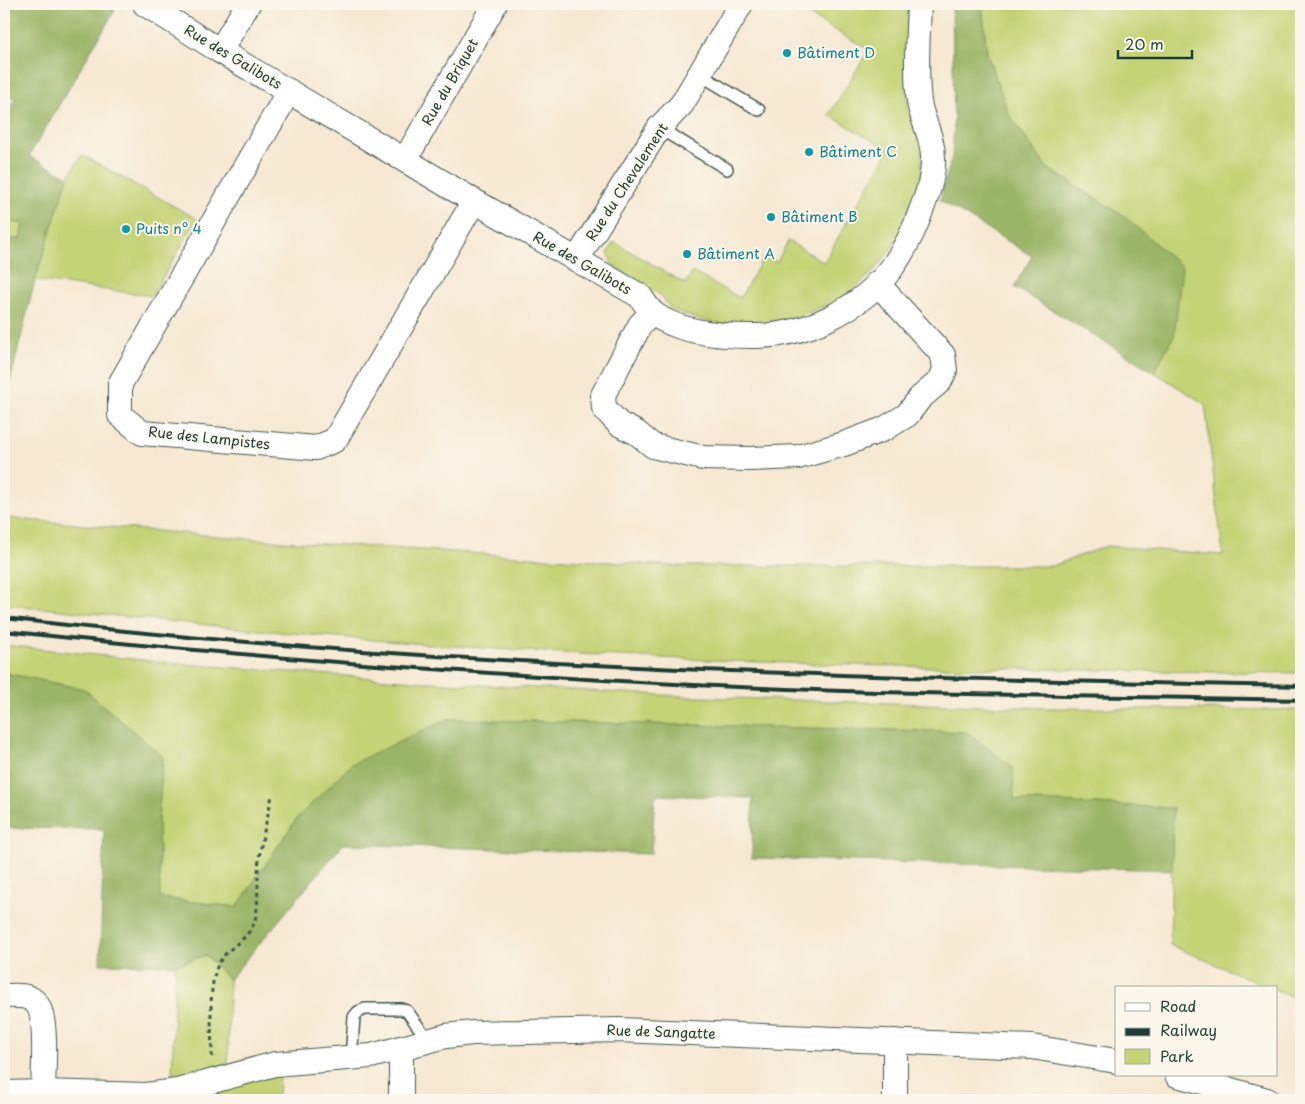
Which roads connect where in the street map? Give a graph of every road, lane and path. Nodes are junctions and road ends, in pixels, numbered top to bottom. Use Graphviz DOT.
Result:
graph roads {
  1 [pos="145,4"];
  2 [pos="248,4"];
  3 [pos="495,4"];
  4 [pos="741,4"];
  5 [pos="918,4"];
  6 [pos="220,51"];
  7 [pos="699,74"];
  8 [pos="289,91"];
  9 [pos="759,110"];
  10 [pos="659,128"];
  11 [pos="406,160"];
  12 [pos="727,169"];
  13 [pos="474,201"];
  14 [pos="577,259"];
  15 [pos="877,283"];
  16 [pos="652,313"];
  17 [pos="272,795"];
  18 [pos="4,996"];
  19 [pos="428,1040"];
  20 [pos="895,1041"];
  21 [pos="401,1048"];
  22 [pos="351,1059"];
  23 [pos="1115,1062"];
  24 [pos="1180,1076"];
  25 [pos="217,1080"];
  26 [pos="43,1092"];
  27 [pos="4,1093"];
  28 [pos="401,1100"];
  29 [pos="895,1100"];
  30 [pos="1267,1100"];
  1 -- 6 [label="street, Rue des Galibots"];
  2 -- 6 [label="street"];
  3 -- 11 [label="street, Rue du Briquet"];
  4 -- 7 [label="street, Rue du Chevalement"];
  5 -- 15 [label="street, Rue des Galibots"];
  6 -- 8 [label="street, Rue des Galibots"];
  7 -- 9 [label="lane"];
  7 -- 10 [label="street, Rue du Chevalement"];
  8 -- 11 [label="street, Rue des Galibots"];
  8 -- 13 [label="street, Rue des Lampistes"];
  10 -- 12 [label="lane"];
  10 -- 14 [label="street, Rue du Chevalement"];
  11 -- 13 [label="street, Rue des Galibots"];
  13 -- 14 [label="street, Rue des Galibots"];
  14 -- 16 [label="street, Rue des Galibots"];
  15 -- 16 [label="street, Rue des Galibots"];
  15 -- 16 [label="street"];
  17 -- 25 [label="path"];
  18 -- 26 [label="street"];
  19 -- 20 [label="street, Rue de Sangatte"];
  19 -- 21 [label="street, Rue de Sangatte"];
  19 -- 22 [label="lane"];
  20 -- 23 [label="street, Rue de Sangatte"];
  20 -- 29 [label="street"];
  21 -- 22 [label="street, Rue de Sangatte"];
  21 -- 28 [label="street"];
  22 -- 25 [label="street, Rue de Sangatte"];
  24 -- 30 [label="street"];
  25 -- 26 [label="street, Rue de Sangatte"];
  26 -- 27 [label="street, Rue de Sangatte"];
}
